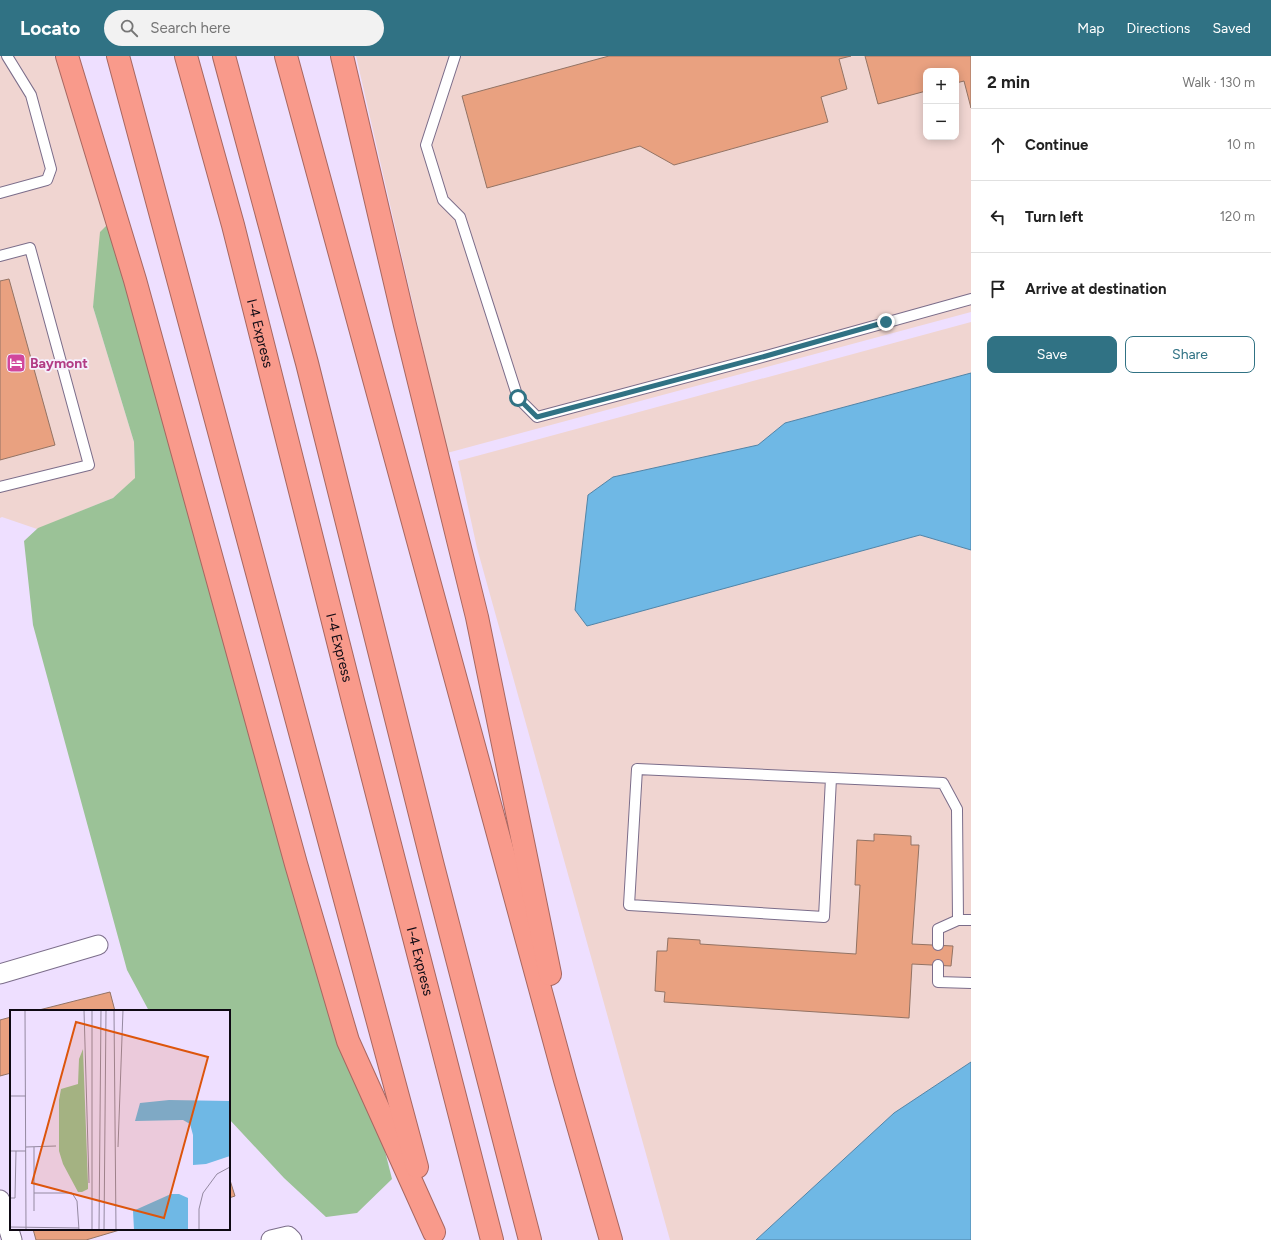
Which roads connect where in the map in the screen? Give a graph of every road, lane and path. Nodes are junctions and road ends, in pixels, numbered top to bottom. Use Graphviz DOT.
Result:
graph roads {
  1 [pos="7,56"];
  2 [pos="66,56"];
  3 [pos="118,56"];
  4 [pos="186,56"];
  5 [pos="224,56"];
  6 [pos="286,56"];
  7 [pos="342,56"];
  8 [pos="455,56"];
  9 [pos="0,192"];
  10 [pos="0,256"];
  11 [pos="971,299"];
  12 [pos="0,487"];
  13 [pos="831,778"];
  14 [pos="958,920"];
  15 [pos="971,920"];
  16 [pos="938,945"];
  17 [pos="98,946"];
  18 [pos="938,965"];
  19 [pos="0,974"];
  20 [pos="971,983"];
  21 [pos="565,1080"];
  22 [pos="0,1200"];
  23 [pos="435,1236"];
  24 [pos="12,1240"];
  25 [pos="492,1240"];
  26 [pos="530,1240"];
  27 [pos="611,1240"];
  1 -- 9 [label="lane"];
  2 -- 23 [label="highway"];
  3 -- 23 [label="highway"];
  4 -- 25 [label="highway, I-4 Express"];
  5 -- 26 [label="highway"];
  6 -- 21 [label="highway"];
  7 -- 21 [label="highway"];
  8 -- 11 [label="lane"];
  10 -- 12 [label="lane"];
  13 -- 13 [label="lane"];
  13 -- 14 [label="lane"];
  14 -- 15 [label="lane"];
  14 -- 16 [label="lane"];
  17 -- 19 [label="street"];
  18 -- 20 [label="lane"];
  21 -- 27 [label="highway"];
  22 -- 24 [label="street"];
}
